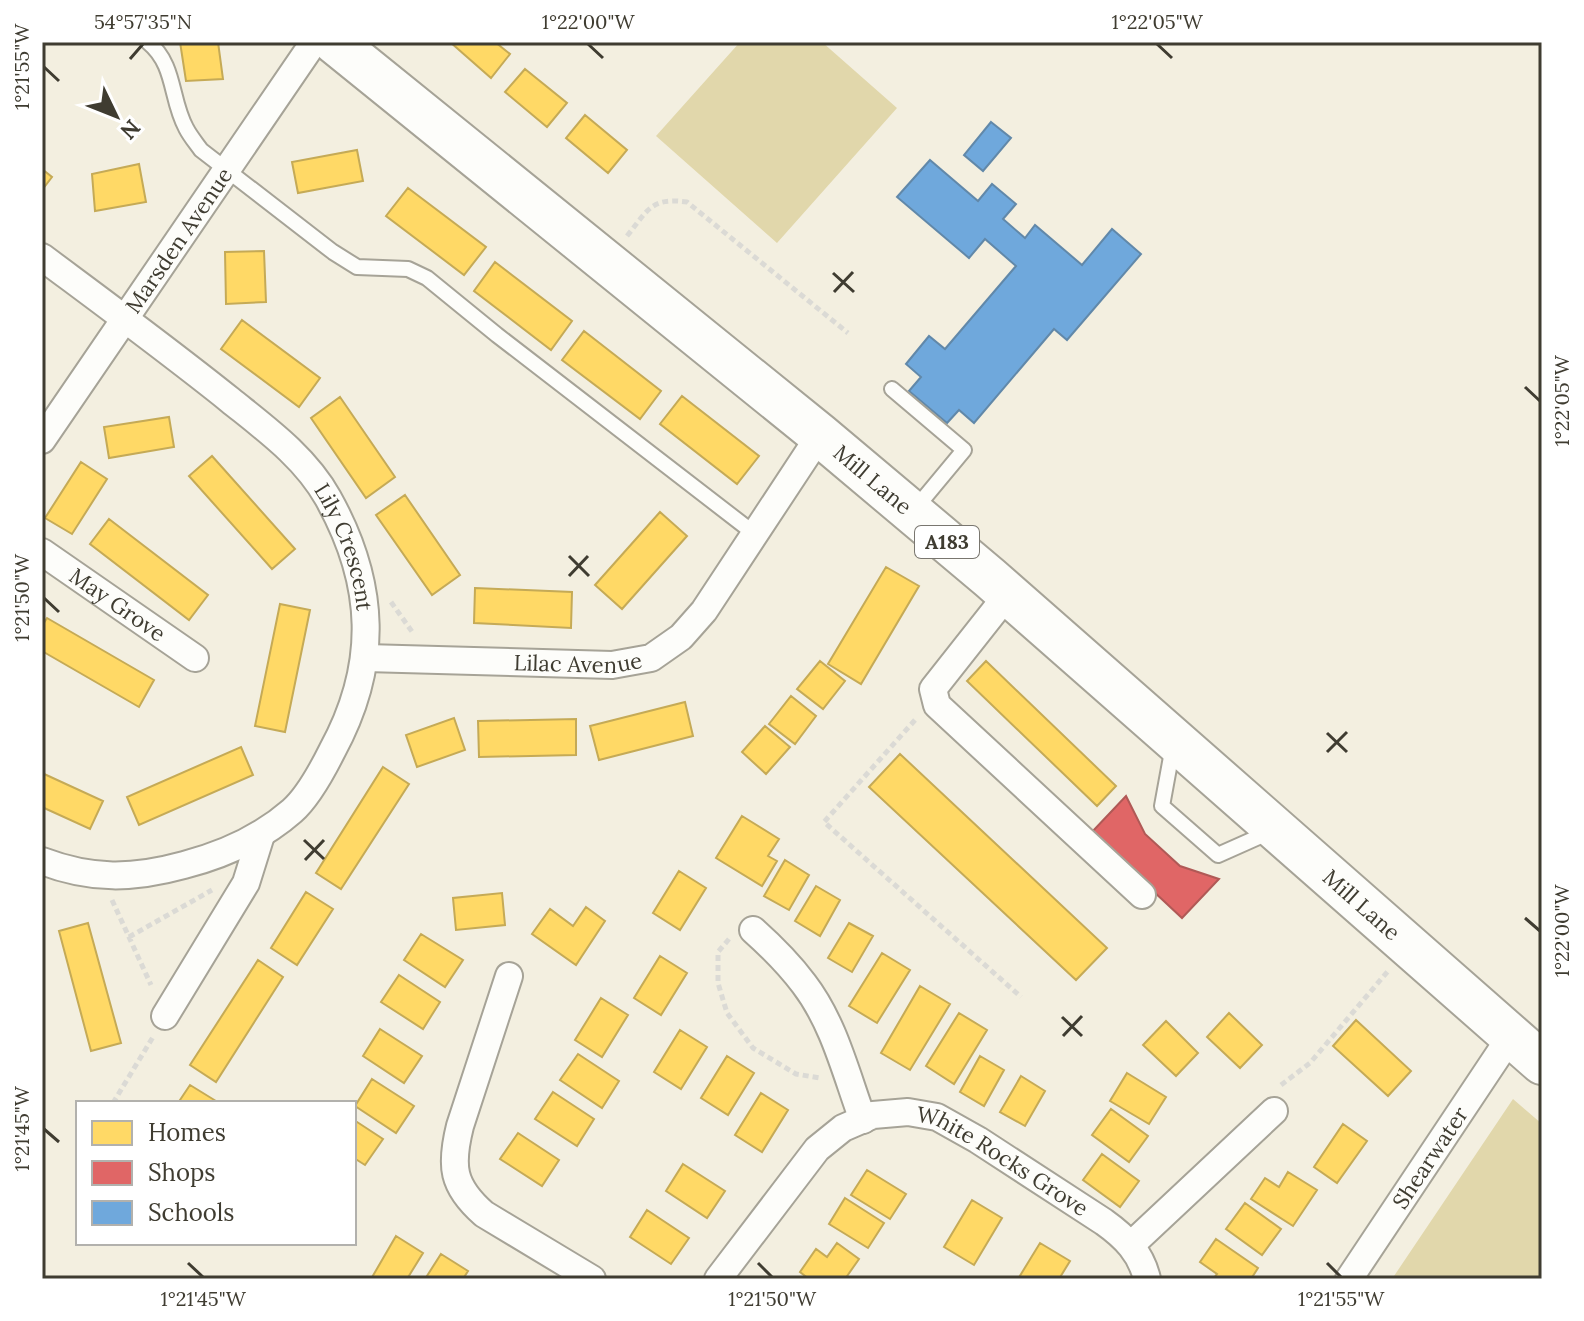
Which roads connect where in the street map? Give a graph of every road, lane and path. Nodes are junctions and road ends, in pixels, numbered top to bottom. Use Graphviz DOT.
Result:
graph roads {
  1 [pos="148,42"];
  2 [pos="314,42"];
  3 [pos="334,42"];
  4 [pos="227,170"];
  5 [pos="42,257"];
  6 [pos="606,261"];
  7 [pos="125,319"];
  8 [pos="848,333"];
  9 [pos="892,389"];
  10 [pos="820,435"];
  11 [pos="42,440"];
  12 [pos="912,512"];
  13 [pos="755,534"];
  14 [pos="42,552"];
  15 [pos="1008,594"];
  16 [pos="195,658"];
  17 [pos="366,658"];
  18 [pos="934,698"];
  19 [pos="1174,740"];
  20 [pos="1276,829"];
  21 [pos="261,835"];
  22 [pos="42,861"];
  23 [pos="102,877"];
  24 [pos="246,883"];
  25 [pos="1142,895"];
  26 [pos="753,930"];
  27 [pos="129,937"];
  28 [pos="1397,961"];
  29 [pos="509,976"];
  30 [pos="1021,997"];
  31 [pos="165,1016"];
  32 [pos="1511,1036"];
  33 [pos="1542,1063"];
  34 [pos="849,1083"];
  35 [pos="114,1101"];
  36 [pos="1274,1111"];
  37 [pos="863,1120"];
  38 [pos="1131,1245"];
  39 [pos="592,1279"];
  40 [pos="718,1279"];
  41 [pos="1147,1279"];
  42 [pos="1349,1279"];
  1 -- 4 [label="lane"];
  2 -- 4 [label="street, Marsden Avenue"];
  3 -- 6 [label="main road, Mill Lane / A183"];
  4 -- 7 [label="street, Marsden Avenue"];
  4 -- 13 [label="lane"];
  5 -- 7 [label="street, Lily Crescent"];
  6 -- 8 [label="path"];
  6 -- 10 [label="main road, Mill Lane / A183"];
  7 -- 11 [label="street, Marsden Avenue"];
  7 -- 17 [label="street, Lily Crescent"];
  9 -- 12 [label="lane"];
  10 -- 12 [label="main road, Mill Lane / A183"];
  10 -- 13 [label="street, Lilac Avenue"];
  12 -- 15 [label="main road, Mill Lane / A183"];
  13 -- 17 [label="street, Lilac Avenue"];
  14 -- 16 [label="street, May Grove"];
  15 -- 18 [label="street"];
  15 -- 19 [label="main road, Mill Lane / A183"];
  17 -- 21 [label="street, Lily Crescent"];
  18 -- 25 [label="street"];
  18 -- 30 [label="path"];
  19 -- 20 [label="main road, Mill Lane / A183"];
  19 -- 20 [label="lane"];
  20 -- 32 [label="main road, Mill Lane / A183"];
  21 -- 23 [label="street, Lily Crescent"];
  21 -- 24 [label="street"];
  22 -- 23 [label="street, Lily Crescent"];
  23 -- 27 [label="path"];
  24 -- 27 [label="path"];
  24 -- 31 [label="street"];
  26 -- 34 [label="street"];
  26 -- 34 [label="path"];
  27 -- 31 [label="path"];
  28 -- 36 [label="path"];
  29 -- 39 [label="street"];
  31 -- 35 [label="path"];
  32 -- 33 [label="main road, Mill Lane / A183"];
  32 -- 42 [label="street, Shearwater"];
  34 -- 37 [label="street"];
  36 -- 38 [label="street"];
  37 -- 38 [label="street, White Rocks Grove"];
  37 -- 40 [label="street, White Rocks Grove"];
  38 -- 41 [label="street, White Rocks Grove"];
}
